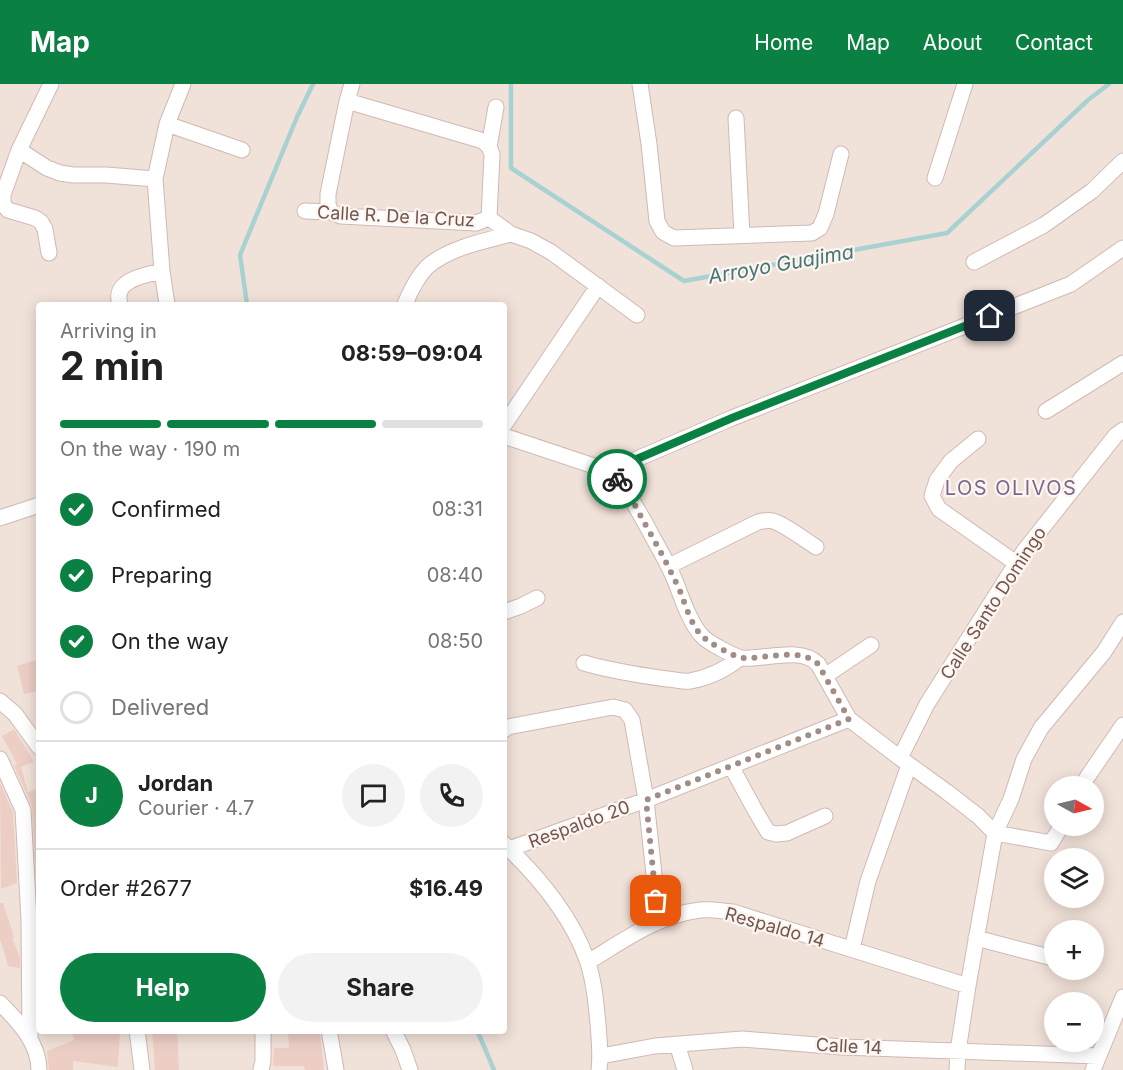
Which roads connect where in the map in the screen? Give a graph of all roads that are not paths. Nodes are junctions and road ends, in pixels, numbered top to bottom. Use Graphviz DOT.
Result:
graph roads {
  1 [pos="51,84"];
  2 [pos="183,84"];
  3 [pos="352,84"];
  4 [pos="640,84"];
  5 [pos="965,84"];
  6 [pos="347,101"];
  7 [pos="496,107"];
  8 [pos="736,118"];
  9 [pos="167,124"];
  10 [pos="489,147"];
  11 [pos="19,150"];
  12 [pos="242,150"];
  13 [pos="842,154"];
  14 [pos="1123,161"];
  15 [pos="935,178"];
  16 [pos="155,179"];
  17 [pos="304,211"];
  18 [pos="331,212"];
  19 [pos="489,219"];
  20 [pos="511,234"];
  21 [pos="742,236"];
  22 [pos="1123,248"];
  23 [pos="49,253"];
  24 [pos="974,262"];
  25 [pos="162,271"];
  26 [pos="598,286"];
  27 [pos="120,302"];
  28 [pos="167,302"];
  29 [pos="406,302"];
  30 [pos="637,315"];
  31 [pos="1123,363"];
  32 [pos="1046,411"];
  33 [pos="507,421"];
  34 [pos="1123,430"];
  35 [pos="507,437"];
  36 [pos="978,439"];
  37 [pos="609,471"];
  38 [pos="36,506"];
  39 [pos="0,518"];
  40 [pos="816,547"];
  41 [pos="1016,563"];
  42 [pos="669,566"];
  43 [pos="537,598"];
  44 [pos="507,611"];
  45 [pos="1123,622"];
  46 [pos="871,645"];
  47 [pos="740,658"];
  48 [pos="584,663"];
  49 [pos="825,676"];
  50 [pos="0,701"];
  51 [pos="849,719"];
  52 [pos="1123,725"];
  53 [pos="507,728"];
  54 [pos="36,743"];
  55 [pos="0,759"];
  56 [pos="905,762"];
  57 [pos="731,766"];
  58 [pos="1088,776"];
  59 [pos="646,800"];
  60 [pos="825,816"];
  61 [pos="995,833"];
  62 [pos="1056,836"];
  63 [pos="507,847"];
  64 [pos="658,921"];
  65 [pos="976,938"];
  66 [pos="852,949"];
  67 [pos="1044,956"];
  68 [pos="588,962"];
  69 [pos="968,986"];
  70 [pos="1123,997"];
  71 [pos="0,1003"];
  72 [pos="138,1034"];
  73 [pos="263,1034"];
  74 [pos="330,1034"];
  75 [pos="395,1034"];
  76 [pos="30,1037"];
  77 [pos="678,1044"];
  78 [pos="958,1051"];
  79 [pos="600,1063"];
  80 [pos="1096,1063"];
  81 [pos="39,1070"];
  82 [pos="142,1070"];
  83 [pos="261,1070"];
  84 [pos="336,1070"];
  85 [pos="410,1070"];
  86 [pos="685,1070"];
  87 [pos="957,1070"];
  1 -- 11 [label="street"];
  2 -- 9 [label="street"];
  3 -- 6 [label="street"];
  4 -- 21 [label="street"];
  5 -- 15 [label="street"];
  6 -- 10 [label="street"];
  6 -- 18 [label="street"];
  7 -- 10 [label="street"];
  8 -- 21 [label="street"];
  9 -- 12 [label="street"];
  9 -- 16 [label="street"];
  10 -- 19 [label="street"];
  11 -- 16 [label="street"];
  11 -- 23 [label="street"];
  13 -- 21 [label="street"];
  14 -- 24 [label="street"];
  16 -- 25 [label="street"];
  17 -- 18 [label="street, Calle R. De la Cruz"];
  18 -- 19 [label="street, Calle R. De la Cruz"];
  19 -- 20 [label="street, Calle R. De la Cruz"];
  20 -- 26 [label="street, Calle R. De la Cruz"];
  20 -- 29 [label="street"];
  22 -- 37 [label="street"];
  25 -- 27 [label="street"];
  25 -- 28 [label="street"];
  26 -- 30 [label="street, Calle R. De la Cruz"];
  26 -- 33 [label="street"];
  31 -- 32 [label="street"];
  34 -- 41 [label="street, Calle Santo Domingo"];
  35 -- 37 [label="street"];
  36 -- 41 [label="street"];
  37 -- 42 [label="street"];
  38 -- 39 [label="street"];
  40 -- 42 [label="street"];
  41 -- 56 [label="street, Calle Santo Domingo"];
  42 -- 47 [label="street"];
  43 -- 44 [label="street"];
  45 -- 61 [label="street"];
  46 -- 49 [label="street"];
  47 -- 48 [label="street"];
  47 -- 49 [label="street"];
  49 -- 51 [label="street"];
  50 -- 54 [label="street"];
  51 -- 56 [label="street"];
  51 -- 57 [label="street, Respaldo 20"];
  52 -- 58 [label="street"];
  53 -- 59 [label="street"];
  55 -- 76 [label="street"];
  56 -- 61 [label="street"];
  56 -- 66 [label="street, Calle Santo Domingo"];
  57 -- 59 [label="street, Respaldo 20"];
  57 -- 60 [label="street"];
  59 -- 63 [label="street, Respaldo 20"];
  59 -- 64 [label="street"];
  61 -- 62 [label="street"];
  61 -- 65 [label="street"];
  63 -- 68 [label="street"];
  64 -- 66 [label="street, Respaldo 14"];
  64 -- 68 [label="street, Respaldo 14"];
  65 -- 67 [label="street"];
  65 -- 69 [label="street"];
  66 -- 69 [label="street, Respaldo 14"];
  68 -- 79 [label="street"];
  69 -- 78 [label="street"];
  70 -- 80 [label="street"];
  71 -- 76 [label="street"];
  72 -- 82 [label="street"];
  73 -- 83 [label="street"];
  74 -- 84 [label="street"];
  75 -- 85 [label="street"];
  76 -- 81 [label="street"];
  77 -- 78 [label="street, Calle 14"];
  77 -- 79 [label="street, Calle 14"];
  77 -- 86 [label="street"];
  78 -- 80 [label="street, Calle 14"];
  78 -- 87 [label="street"];
}
